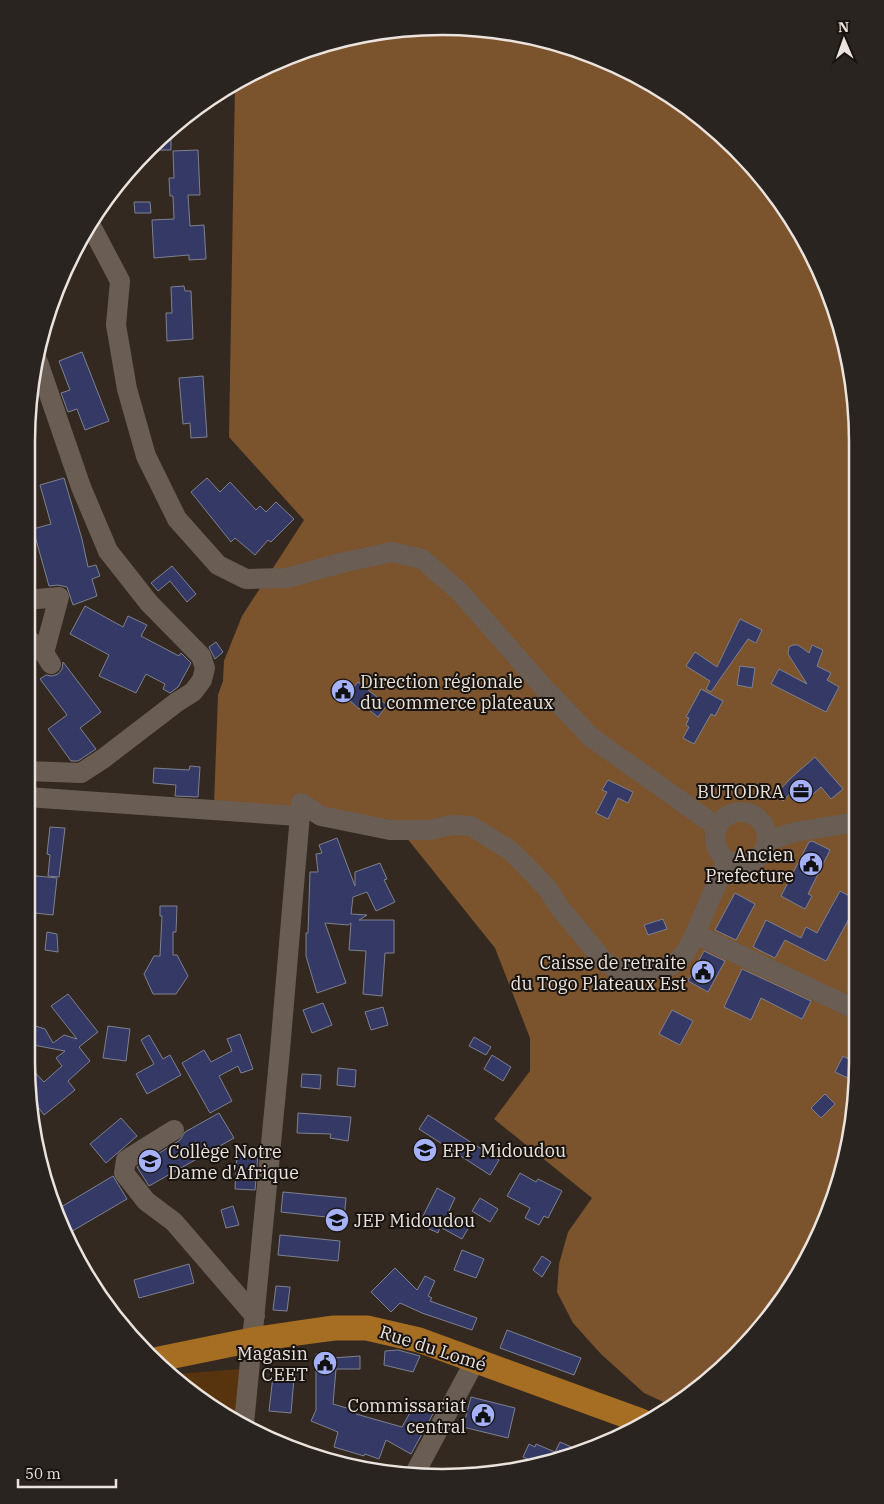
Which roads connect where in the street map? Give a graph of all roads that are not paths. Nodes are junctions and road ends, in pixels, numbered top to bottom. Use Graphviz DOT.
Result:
graph roads {
  1 [pos="94,232"];
  2 [pos="41,372"];
  3 [pos="35,599"];
  4 [pos="35,646"];
  5 [pos="35,771"];
  6 [pos="35,799"];
  7 [pos="298,816"];
  8 [pos="849,823"];
  9 [pos="716,826"];
  10 [pos="767,841"];
  11 [pos="727,860"];
  12 [pos="695,934"];
  13 [pos="849,1006"];
  14 [pos="174,1130"];
  15 [pos="255,1316"];
  16 [pos="252,1340"];
  17 [pos="163,1358"];
  18 [pos="475,1361"];
  19 [pos="245,1418"];
  20 [pos="636,1419"];
  21 [pos="419,1468"];
  1 -- 9 [label="street"];
  2 -- 5 [label="street"];
  3 -- 4 [label="street"];
  6 -- 7 [label="street"];
  7 -- 12 [label="street"];
  7 -- 15 [label="street"];
  8 -- 10 [label="street"];
  9 -- 10 [label="street"];
  9 -- 11 [label="street"];
  10 -- 11 [label="street"];
  11 -- 12 [label="street"];
  12 -- 13 [label="street"];
  14 -- 15 [label="street"];
  15 -- 16 [label="street"];
  16 -- 17 [label="main road, Rue du Lomé"];
  16 -- 18 [label="main road, Rue du Lomé"];
  16 -- 19 [label="street"];
  18 -- 20 [label="main road, Rue du Lomé"];
  18 -- 21 [label="street"];
}
